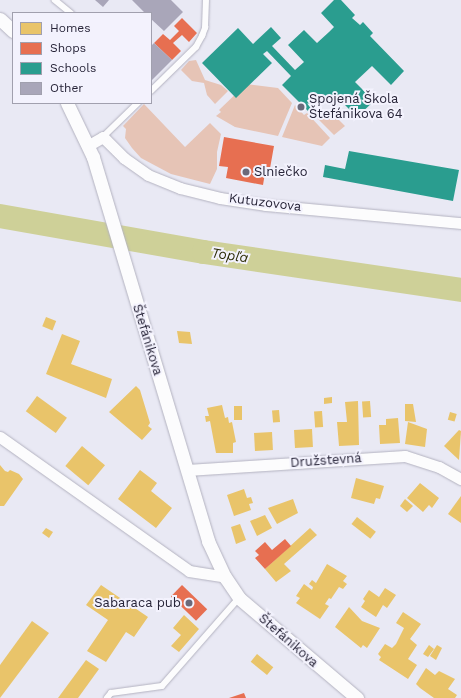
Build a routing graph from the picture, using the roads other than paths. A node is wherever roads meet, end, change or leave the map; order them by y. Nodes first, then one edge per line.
1 (55, 0) edge
2 (206, 0) edge
3 (70, 12) edge
4 (0, 19) edge
5 (12, 30) edge
6 (152, 90) edge
7 (68, 104) edge
8 (137, 104) edge
9 (102, 137) junction
10 (91, 151) junction
11 (461, 223) edge
12 (0, 437) edge
13 (186, 470) junction
14 (461, 479) edge
15 (225, 577) junction
16 (239, 598) junction
17 (107, 698) edge
18 (357, 698) edge

1 - 3 lane
2 - 6 lane
4 - 5 street
7 - 10 street, Štefánikova
8 - 9 lane
9 - 10 street
9 - 11 street, Kutuzovova
10 - 13 street, Štefánikova
12 - 15 street
13 - 14 street, Družstevná
13 - 15 street, Štefánikova
15 - 16 street, Štefánikova
16 - 17 lane
16 - 18 street, Štefánikova

